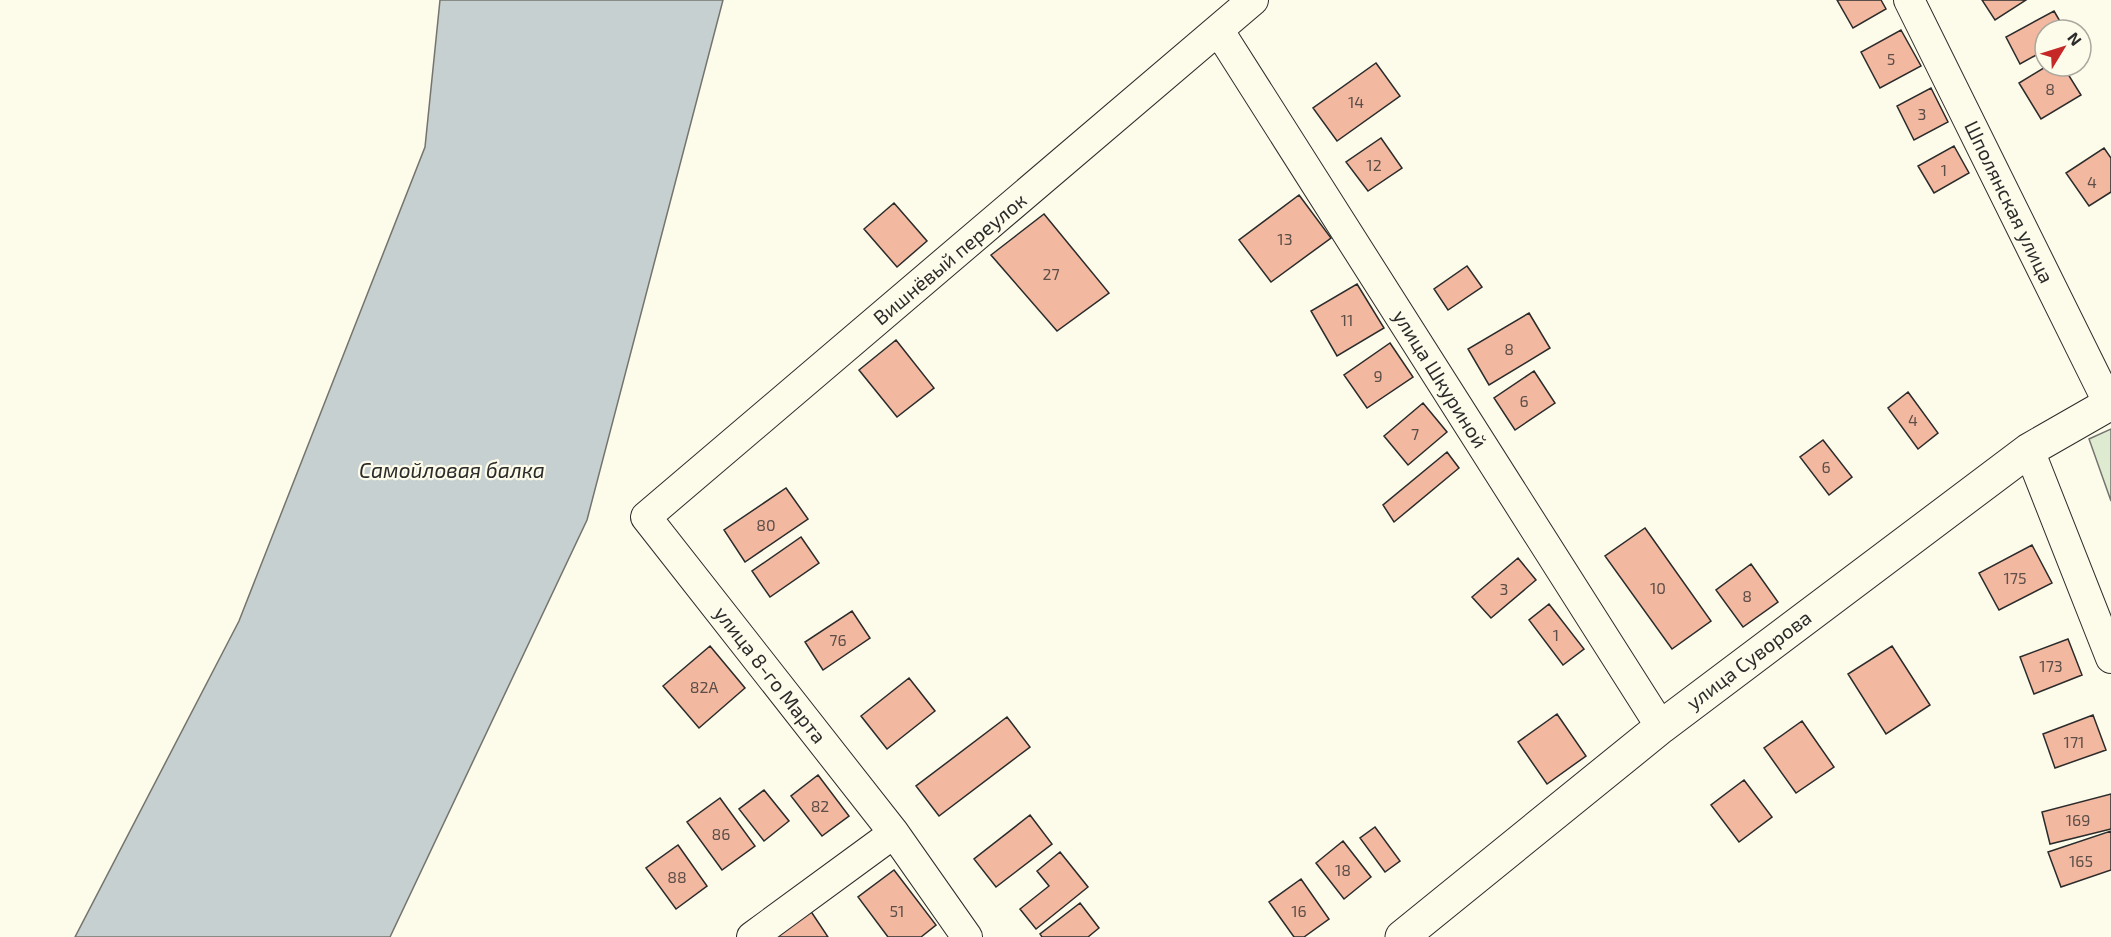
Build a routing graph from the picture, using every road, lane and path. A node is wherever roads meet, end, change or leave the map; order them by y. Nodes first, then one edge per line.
1 (1253, 0) edge
2 (1909, 0) edge
3 (1219, 31) junction
4 (2110, 403) edge
5 (2029, 450) junction
6 (646, 517) joint
7 (2111, 658) edge
8 (1661, 727) junction
9 (894, 833) junction
10 (752, 937) edge
11 (967, 937) edge
12 (1402, 937) edge

1 - 3 street, Вишнёвый переулок
2 - 4 street, Шполянская улица
3 - 6 street, Вишнёвый переулок
3 - 8 street, улица Шкуриной
4 - 5 street, улица Суворова
5 - 7 street
5 - 8 street, улица Суворова
6 - 9 street, улица 8-го Марта
8 - 12 street, улица Суворова
9 - 10 street
9 - 11 street, улица 8-го Марта

